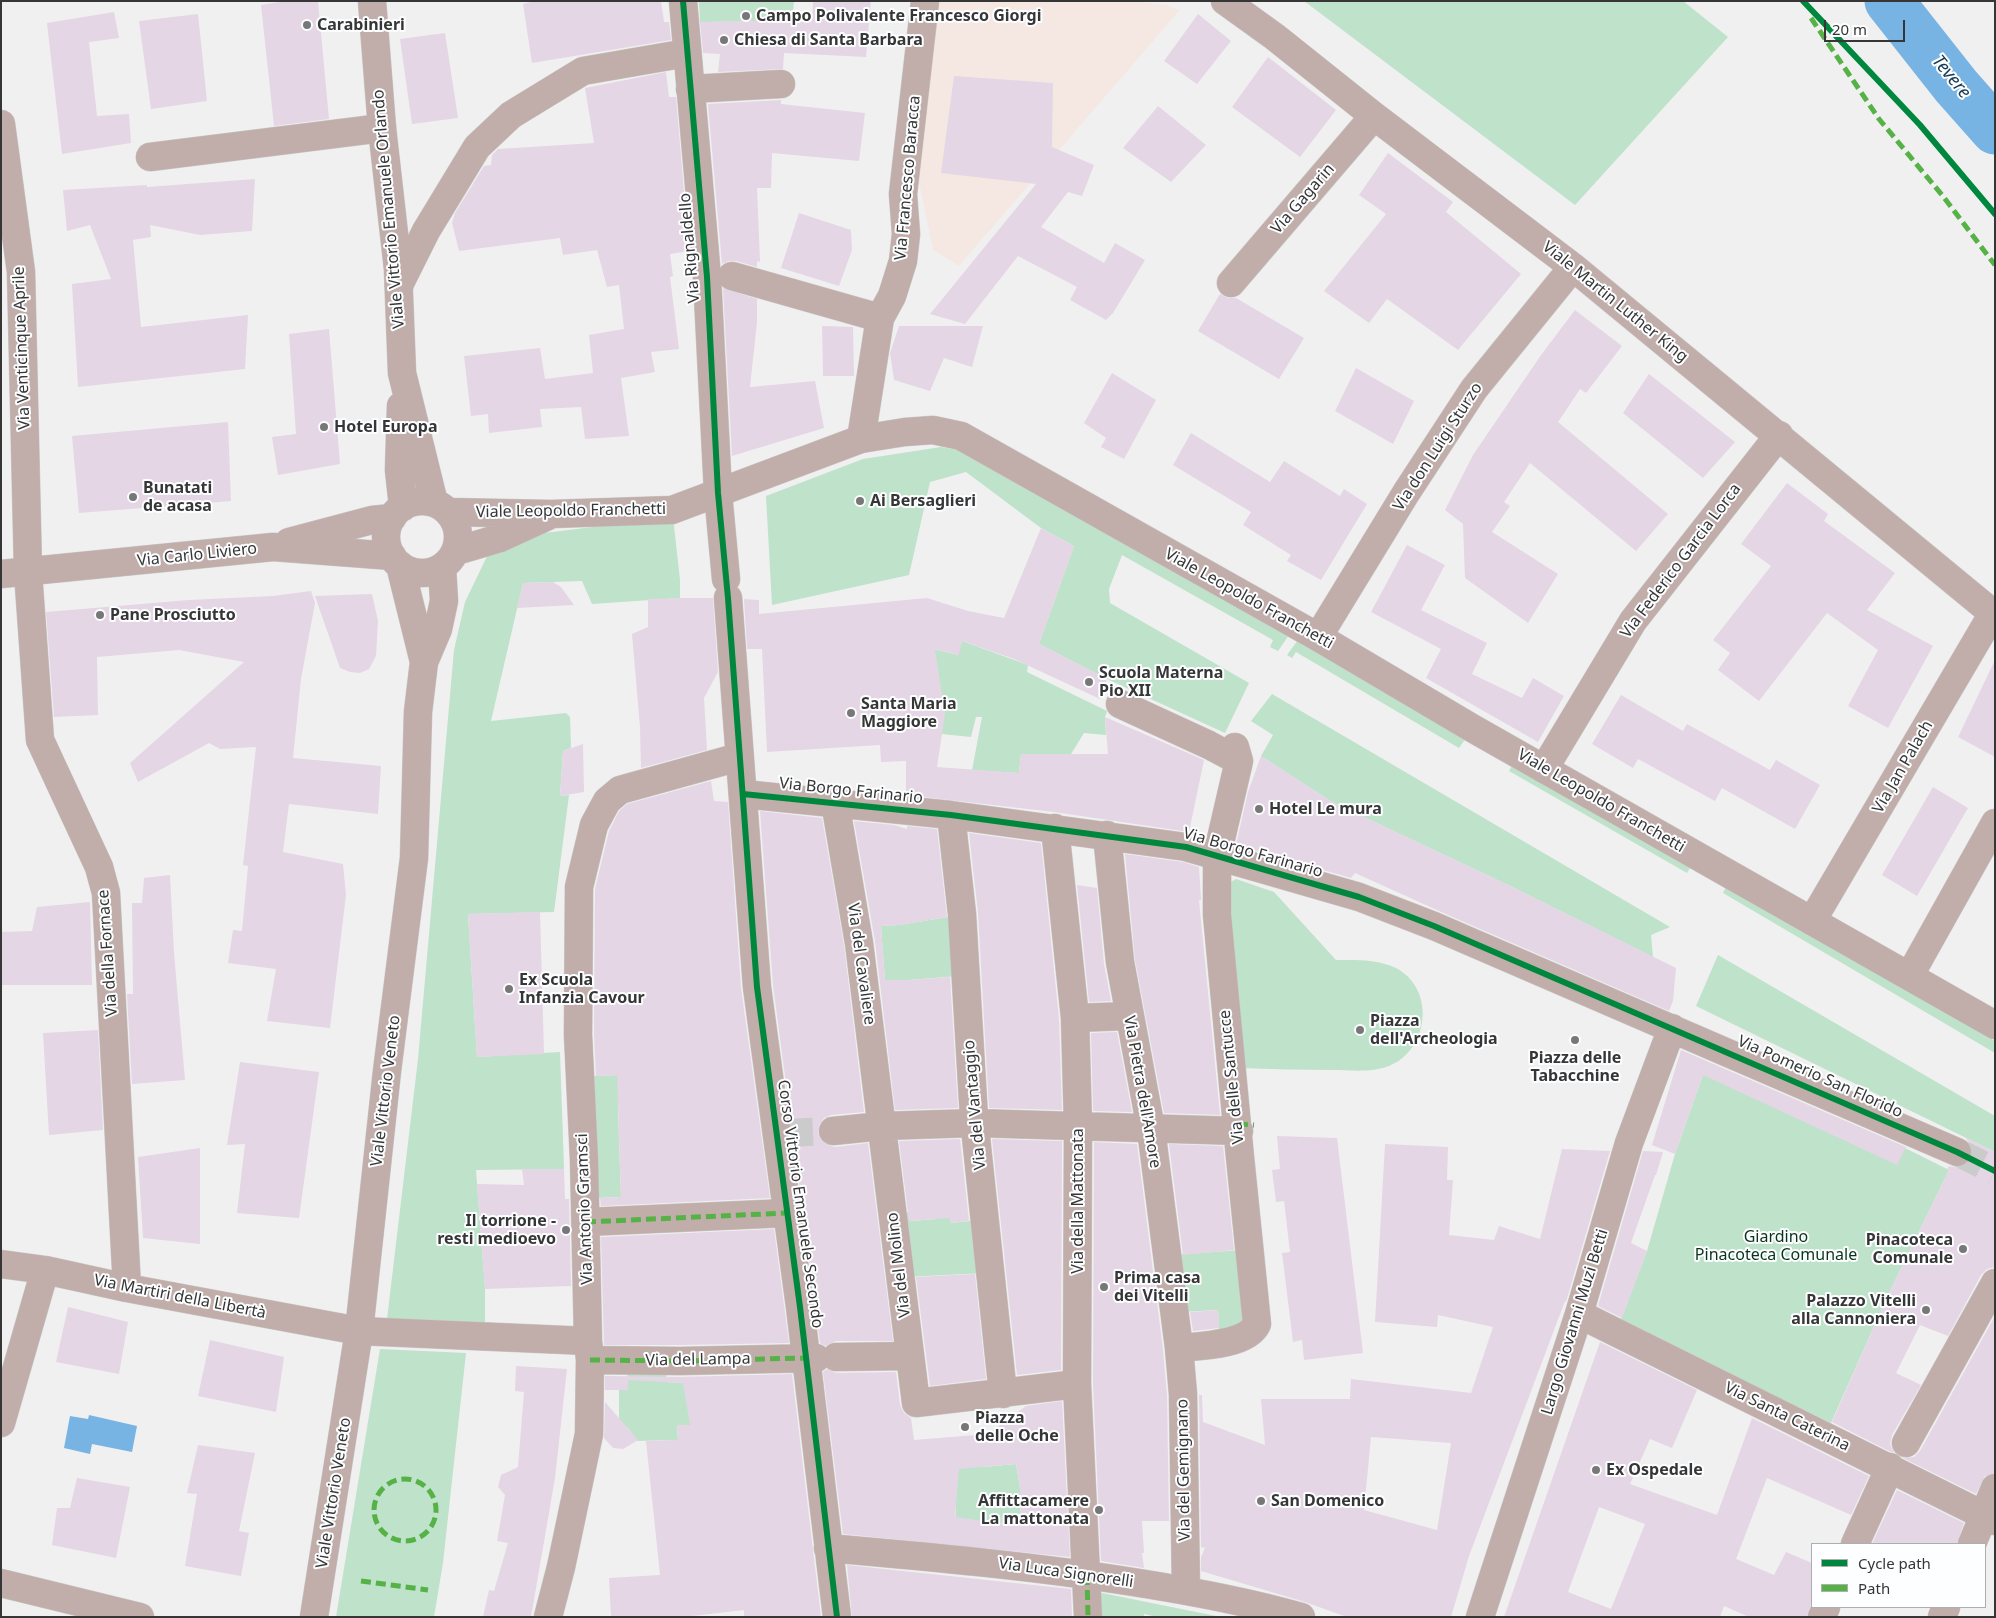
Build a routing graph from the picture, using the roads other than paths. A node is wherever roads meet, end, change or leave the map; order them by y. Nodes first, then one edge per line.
1 (372, 1) edge
2 (683, 1) edge
3 (924, 1) edge
4 (1225, 1) edge
5 (687, 53) junction
6 (781, 84) dead end
7 (690, 89) junction
8 (1374, 116) junction
9 (1, 124) edge
10 (382, 128) junction
11 (150, 157) dead end
12 (1572, 267) junction
13 (11, 271) edge
14 (732, 276) dead end
15 (1231, 282) dead end
16 (399, 285) junction
17 (880, 318) junction
18 (402, 372) junction
19 (1779, 435) junction
20 (861, 439) junction
21 (718, 493) junction
22 (441, 508) junction
23 (397, 512) junction
24 (551, 514) junction
25 (273, 546) junction
26 (449, 559) junction
27 (396, 561) junction
28 (28, 572) junction
29 (1, 574) edge
30 (727, 588) joint
31 (1994, 614) edge
32 (1318, 637) junction
33 (424, 662) junction
34 (1120, 704) dead end
35 (739, 757) junction
36 (1544, 769) junction
37 (743, 794) junction
38 (835, 802) junction
39 (951, 815) junction
40 (1995, 823) edge
41 (1055, 828) junction
42 (1107, 835) junction
43 (1217, 856) junction
44 (1812, 921) junction
45 (1910, 975) junction
46 (1129, 1016) junction
47 (1075, 1018) junction
48 (1995, 1025) edge
49 (1672, 1028) junction
50 (975, 1123) junction
51 (882, 1126) junction
52 (1078, 1126) junction
53 (1244, 1127) junction
54 (1150, 1129) junction
55 (833, 1131) tunnel mouth
56 (1958, 1152) tunnel mouth
57 (788, 1213) junction
58 (586, 1222) junction
59 (1, 1264) edge
60 (45, 1270) junction
61 (1995, 1283) edge
62 (127, 1288) junction
63 (1579, 1314) junction
64 (359, 1331) junction
65 (1179, 1348) junction
66 (589, 1350) junction
67 (910, 1356) junction
68 (819, 1358) junction
69 (1076, 1384) junction
70 (1012, 1392) junction
71 (1, 1423) edge
72 (1896, 1461) junction
73 (1995, 1488) edge
74 (1990, 1518) edge
75 (1855, 1543) edge
76 (1973, 1543) edge
77 (828, 1548) junction
78 (1087, 1575) junction
79 (1, 1583) edge
80 (1186, 1591) junction
81 (140, 1617) edge
82 (314, 1617) edge
83 (548, 1617) edge
84 (837, 1617) edge
85 (1088, 1617) edge
86 (1301, 1617) edge
87 (1480, 1617) edge

1 - 10 main road, Viale Vittorio Emanuele Orlando
2 - 5 street, Via Rignaldello
3 - 17 street, Via Francesco Baracca
4 - 8 street, Viale Martin Luther King
5 - 7 street, Via Rignaldello
5 - 16 street
6 - 7 street
7 - 21 street, Via Rignaldello
8 - 12 street, Viale Martin Luther King
8 - 15 street, Via Gagarin
9 - 13 street, Via Venticinque Aprile
10 - 11 street
10 - 16 main road, Viale Vittorio Emanuele Orlando
12 - 19 street, Viale Martin Luther King
12 - 32 street, Via don Luigi Sturzo
13 - 28 street, Via Venticinque Aprile
14 - 17 street
16 - 18 main road, Viale Vittorio Emanuele Orlando
17 - 20 street, Via Francesco Baracca
18 - 22 main road, Viale Vittorio Emanuele Orlando
18 - 23 main road
19 - 31 street, Viale Martin Luther King
19 - 36 street, Via Federico Garcia Lorca
20 - 21 main road, Viale Leopoldo Franchetti
20 - 32 main road, Viale Leopoldo Franchetti
21 - 24 main road, Viale Leopoldo Franchetti
21 - 30 street, Via Rignaldello
22 - 23 main road
22 - 24 main road, Viale Leopoldo Franchetti
22 - 26 main road
23 - 25 street
23 - 27 main road
24 - 26 main road
25 - 27 street, Via Carlo Liviero
25 - 28 street, Via Carlo Liviero
26 - 27 main road
26 - 33 main road
27 - 33 main road, Viale Vittorio Veneto
28 - 29 street, Via Carlo Liviero
28 - 62 street, Via della Fornace
30 - 35 street, Corso Vittorio Emanuele Secondo
31 - 44 street, Via Jan Palach
32 - 36 main road, Viale Leopoldo Franchetti
33 - 64 main road, Viale Vittorio Veneto
34 - 43 street, Via delle Santucce
35 - 37 street, Corso Vittorio Emanuele Secondo
35 - 58 street, Via Antonio Gramsci
36 - 44 main road, Viale Leopoldo Franchetti
37 - 38 street, Via Borgo Farinario
37 - 57 street, Corso Vittorio Emanuele Secondo
38 - 39 street, Via Borgo Farinario
38 - 51 street, Via del Cavaliere
39 - 41 street, Via Borgo Farinario
39 - 50 street, Via del Vantaggio
40 - 45 street
41 - 42 street, Via Borgo Farinario
41 - 47 street, Via della Mattonata
42 - 43 street, Via Borgo Farinario
42 - 46 street, Via Pietra dell'Amore
43 - 49 street, Via Borgo Farinario
43 - 53 street, Via delle Santucce
44 - 45 main road, Viale Leopoldo Franchetti
45 - 48 main road, Viale Leopoldo Franchetti
46 - 47 street
46 - 54 street, Via Pietra dell'Amore
47 - 52 street, Via della Mattonata
49 - 56 street, Via Pomerio San Florido
49 - 63 street, Largo Giovanni Muzi Betti
50 - 51 street
50 - 52 street
50 - 70 street, Via del Vantaggio
51 - 55 street
51 - 67 street, Via del Molino
52 - 54 street
52 - 69 street, Via della Mattonata
53 - 54 street
53 - 65 street, Via delle Santucce
54 - 65 street, Via Pietra dell'Amore
57 - 58 street
57 - 68 street, Corso Vittorio Emanuele Secondo
58 - 66 street, Via Antonio Gramsci
59 - 60 street, Via Martiri della Libertà
60 - 62 street, Via Martiri della Libertà
60 - 71 street
61 - 72 street
62 - 64 street, Via Martiri della Libertà
63 - 72 street, Via Santa Caterina
63 - 87 street, Largo Giovanni Muzi Betti
64 - 66 street, Via Martiri della Libertà
64 - 82 main road, Viale Vittorio Veneto
65 - 80 street, Via del Gemignano
66 - 68 street, Via del Lampa
66 - 83 street, Via Antonio Gramsci
67 - 68 street, Via del Lampa
67 - 70 street, Via del Molino
68 - 77 street, Corso Vittorio Emanuele Secondo
69 - 70 street
69 - 78 street, Via della Mattonata
72 - 74 street, Via Santa Caterina
72 - 75 street
73 - 74 street
74 - 76 street
77 - 78 street, Via Luca Signorelli
77 - 84 street, Corso Vittorio Emanuele Secondo
78 - 80 street, Via Luca Signorelli
78 - 85 street, Via della Mattonata
79 - 81 street
80 - 86 street, Via Luca Signorelli

